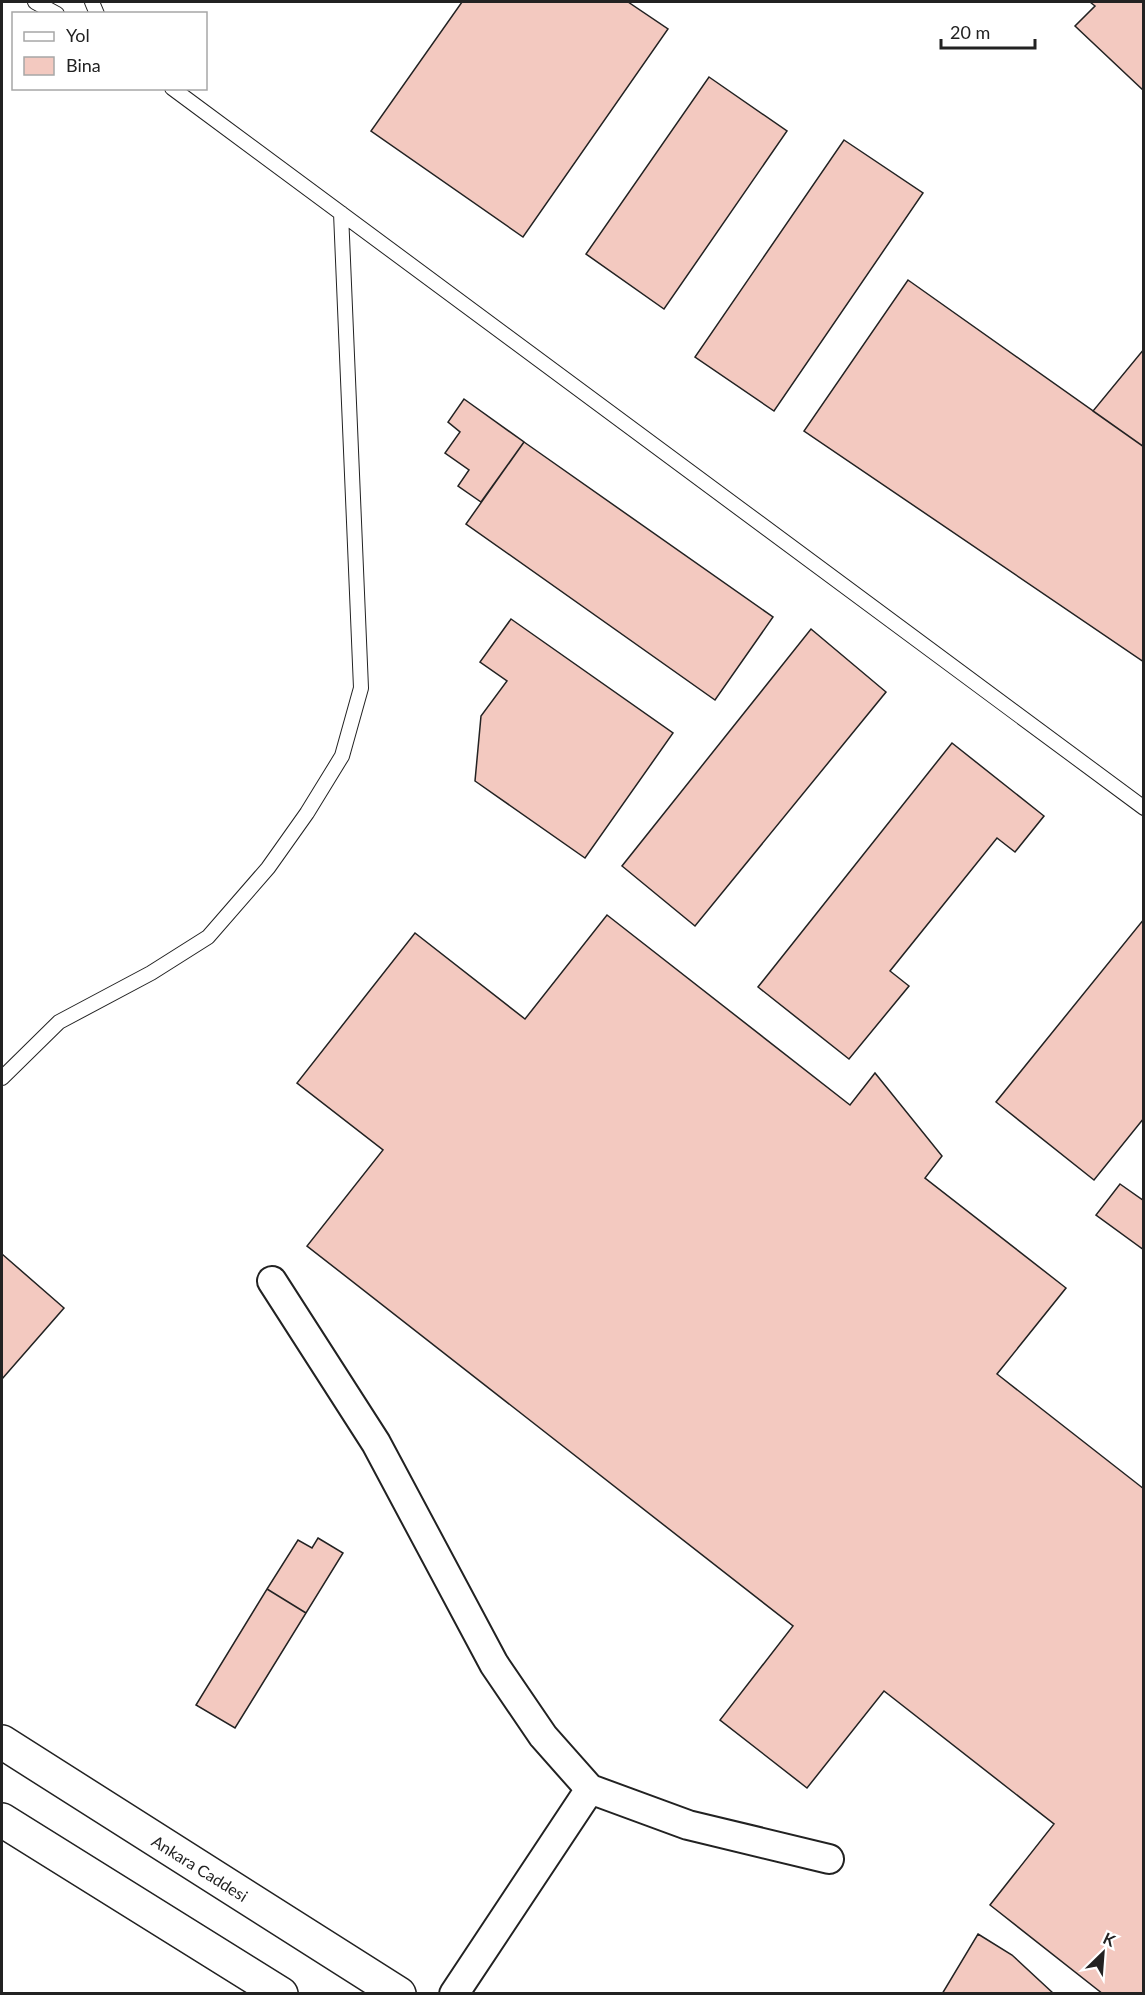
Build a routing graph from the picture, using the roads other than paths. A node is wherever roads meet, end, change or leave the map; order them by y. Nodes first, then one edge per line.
1 (35, 2) edge
2 (53, 12) edge
3 (175, 90) edge
4 (341, 213) junction
5 (1141, 802) edge
6 (2, 1078) edge
7 (272, 1281) dead end
8 (2, 1742) edge
9 (590, 1789) junction
10 (2, 1820) edge
11 (829, 1859) dead end
12 (281, 1994) edge
13 (399, 1994) edge
14 (454, 1994) edge

1 - 2 lane
3 - 4 lane
4 - 5 lane
4 - 6 lane
7 - 9 street
8 - 13 highway, Ankara Caddesi
9 - 11 street
9 - 14 street
10 - 12 highway

